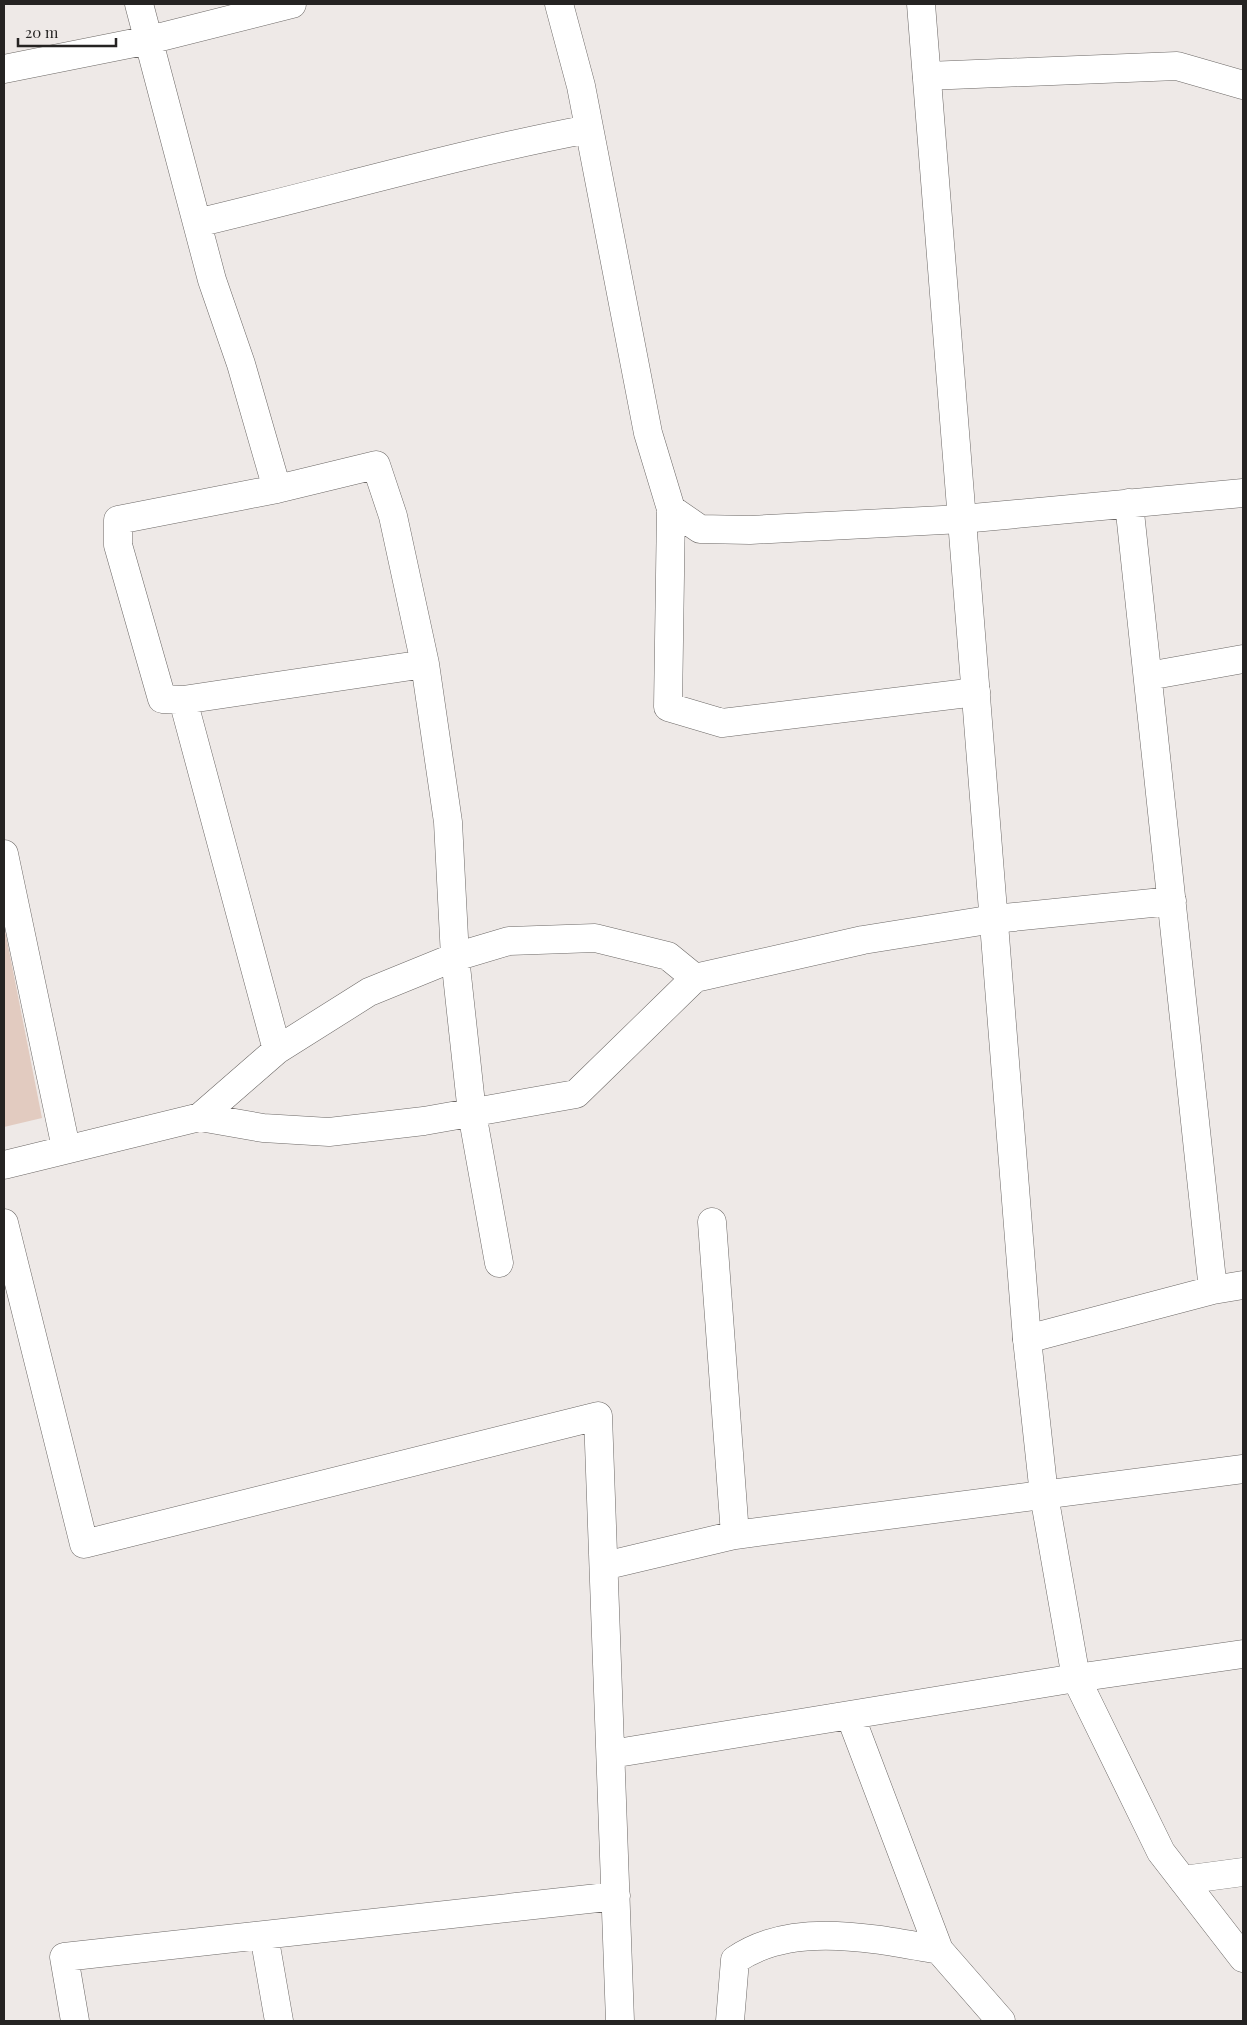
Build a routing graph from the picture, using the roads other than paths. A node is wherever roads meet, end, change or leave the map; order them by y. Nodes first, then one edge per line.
1 (139, 4) edge
2 (292, 4) edge
3 (559, 4) edge
4 (921, 4) edge
5 (149, 40) junction
6 (4, 69) edge
7 (927, 76) junction
8 (1243, 84) edge
9 (589, 129) junction
10 (197, 223) junction
11 (277, 489) junction
12 (1243, 493) edge
13 (1129, 503) junction
14 (672, 509) junction
15 (962, 519) junction
16 (1243, 659) edge
17 (425, 664) junction
18 (1148, 676) junction
19 (976, 692) junction
20 (183, 700) junction
21 (4, 854) edge
22 (1172, 901) junction
23 (994, 919) junction
24 (455, 957) junction
25 (695, 978) junction
26 (278, 1050) junction
27 (472, 1113) junction
28 (200, 1117) junction
29 (66, 1148) junction
30 (4, 1165) edge
31 (712, 1222) dead end
32 (4, 1223) edge
33 (499, 1264) dead end
34 (1243, 1285) edge
35 (1214, 1290) junction
36 (1027, 1338) junction
37 (1243, 1469) edge
38 (1044, 1495) junction
39 (734, 1535) junction
40 (604, 1566) junction
41 (1243, 1654) edge
42 (1076, 1678) junction
43 (850, 1715) junction
44 (611, 1754) junction
45 (1243, 1872) edge
46 (1183, 1880) junction
47 (616, 1896) junction
48 (264, 1935) junction
49 (939, 1950) junction
50 (1243, 1958) edge
51 (76, 2021) edge
52 (280, 2021) edge
53 (620, 2021) edge
54 (730, 2021) edge
55 (1001, 2021) edge

1 - 5 street
2 - 5 street
3 - 9 street
4 - 7 street
5 - 6 street
5 - 10 street
7 - 8 street
7 - 15 street
9 - 10 street
9 - 14 street
10 - 11 street
11 - 17 street
11 - 20 street
12 - 13 street
13 - 15 street
13 - 18 street
14 - 15 street
14 - 19 street
15 - 19 street
16 - 18 street
17 - 20 street
17 - 24 street
18 - 22 street
19 - 23 street
20 - 26 street
21 - 29 street
22 - 23 street
22 - 35 street
23 - 25 street
23 - 36 street
24 - 25 street
24 - 26 street
24 - 27 street
25 - 27 street
26 - 28 street
27 - 28 street
27 - 33 street
28 - 29 street
29 - 30 street
31 - 39 street
32 - 40 street
34 - 35 street
35 - 36 street
36 - 38 street
37 - 38 street
38 - 39 street
38 - 42 street
39 - 40 street
40 - 44 street
41 - 42 street
42 - 43 street
42 - 46 street
43 - 44 street
43 - 49 street
44 - 47 street
45 - 46 street
46 - 50 street
47 - 48 street
47 - 53 street
48 - 51 street
48 - 52 street
49 - 54 street
49 - 55 street

